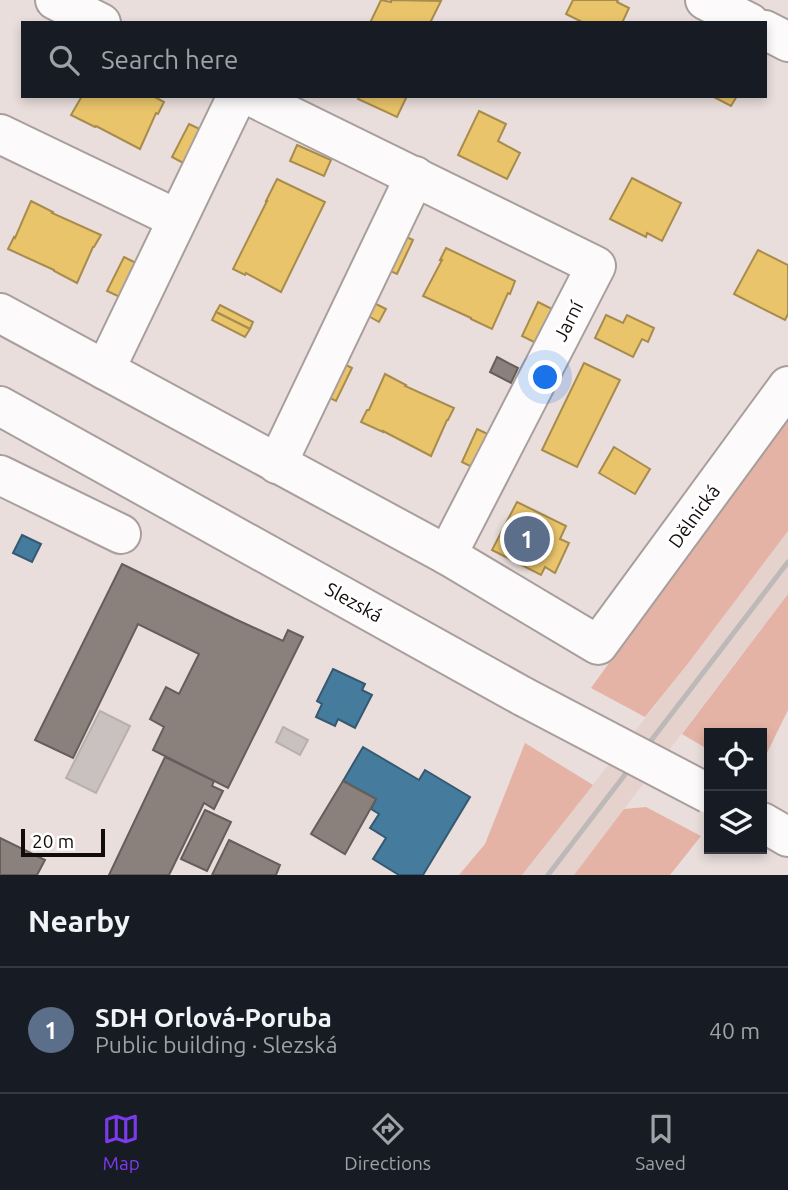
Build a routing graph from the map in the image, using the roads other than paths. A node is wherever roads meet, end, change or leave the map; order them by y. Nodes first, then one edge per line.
1 (54, 0) edge
2 (705, 0) edge
3 (97, 21) edge
4 (746, 21) edge
5 (767, 31) edge
6 (788, 42) edge
7 (236, 98) edge
8 (254, 98) edge
9 (0, 134) edge
10 (415, 176) junction
11 (177, 219) junction
12 (0, 313) edge
13 (104, 370) junction
14 (788, 386) edge
15 (0, 406) edge
16 (277, 464) junction
17 (0, 475) edge
18 (121, 534) dead end
19 (447, 555) junction
20 (704, 791) edge
21 (767, 825) edge
22 (788, 837) edge

1 - 3 street
2 - 4 street
5 - 6 street
7 - 11 street
8 - 10 street, Jarní
9 - 11 street
10 - 16 street
10 - 19 street, Jarní
11 - 13 street
12 - 13 street
13 - 16 street
14 - 19 street, Dělnická
15 - 20 street, Slezská, bridge
16 - 19 street
17 - 18 street
21 - 22 street

